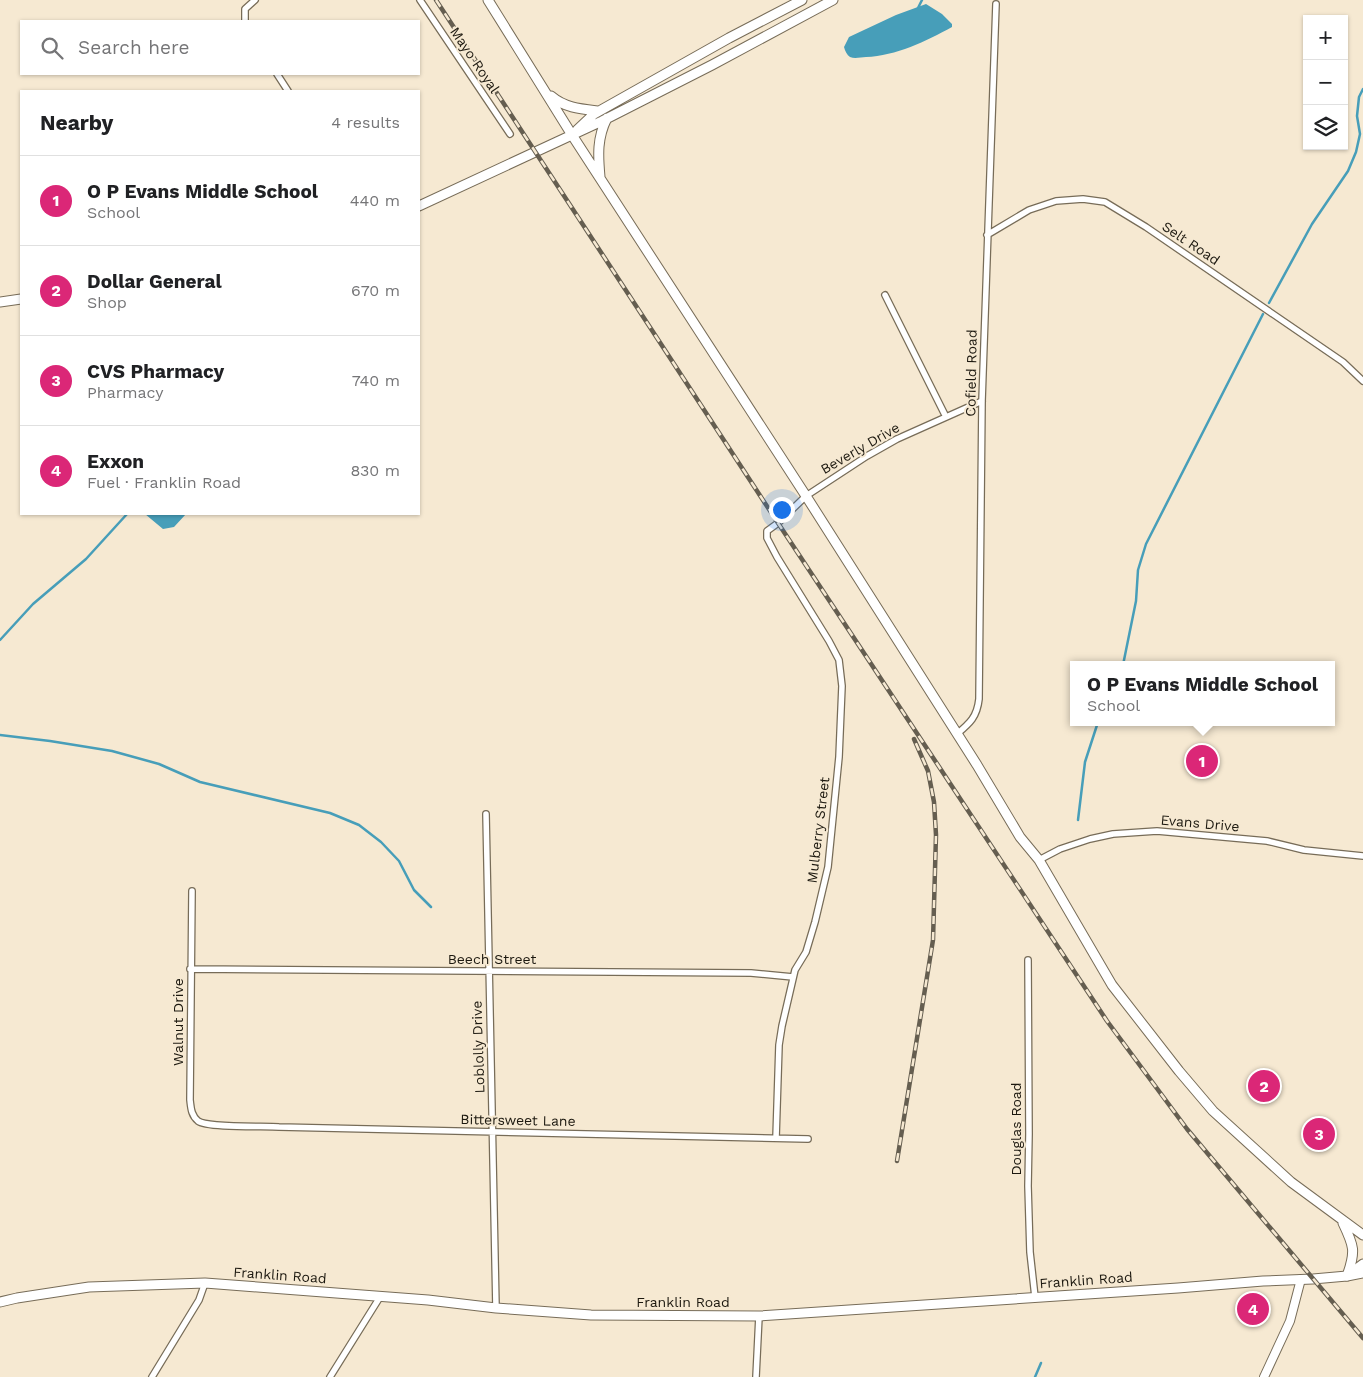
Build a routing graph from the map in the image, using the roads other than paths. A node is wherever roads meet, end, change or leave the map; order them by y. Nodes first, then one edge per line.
1 (255, 0) edge
2 (420, 0) edge
3 (488, 0) edge
4 (802, 0) edge
5 (833, 0) edge
6 (996, 4) dead end
7 (245, 20) edge
8 (278, 75) edge
9 (287, 90) edge
10 (545, 92) junction
11 (599, 111) junction
12 (607, 118) junction
13 (510, 134) dead end
14 (572, 135) junction
15 (600, 179) junction
16 (420, 206) edge
17 (987, 234) junction
18 (885, 295) dead end
19 (20, 299) edge
20 (0, 302) edge
21 (1363, 381) edge
22 (982, 401) junction
23 (946, 417) junction
24 (806, 496) junction
25 (767, 538) joint
26 (957, 734) junction
27 (486, 814) dead end
28 (1363, 856) edge
29 (1039, 860) junction
30 (192, 890) dead end
31 (1028, 960) dead end
32 (190, 969) junction
33 (488, 972) junction
34 (794, 977) junction
35 (227, 1125) joint
36 (493, 1132) junction
37 (776, 1138) junction
38 (808, 1139) dead end
39 (1343, 1222) junction
40 (1363, 1235) edge
41 (1363, 1264) edge
42 (1363, 1273) edge
43 (1347, 1276) junction
44 (1301, 1279) junction
45 (205, 1283) junction
46 (380, 1297) junction
47 (1035, 1297) junction
48 (0, 1302) edge
49 (496, 1308) junction
50 (759, 1316) junction
51 (152, 1377) edge
52 (330, 1377) edge
53 (756, 1377) edge
54 (1264, 1377) edge

1 - 7 street
2 - 13 street, Mayo Royal
3 - 10 main road
4 - 11 main road
5 - 12 main road
6 - 17 street, Cofield Road
8 - 9 street
10 - 11 main road
10 - 14 main road
11 - 14 main road
12 - 14 main road
12 - 15 main road
14 - 15 main road
14 - 16 main road
15 - 24 main road
17 - 21 street, Selt Road
17 - 22 street, Cofield Road
18 - 23 street
19 - 20 main road
22 - 23 street, Beverly Drive
22 - 26 street, Cofield Road
23 - 24 street, Beverly Drive
24 - 25 street, Beverly Drive
24 - 26 main road
25 - 34 street, Mulberry Street
26 - 29 main road
27 - 33 street, Loblolly Drive
28 - 29 street, Evans Drive
29 - 39 main road
30 - 32 street, Walnut Drive
31 - 47 street, Douglas Road
32 - 33 street, Beech Street
32 - 35 street, Walnut Drive
33 - 34 street, Beech Street
33 - 36 street, Loblolly Drive
34 - 37 street, Mulberry Street
35 - 36 street, Bittersweet Lane
36 - 37 street, Bittersweet Lane
36 - 49 street, Loblolly Drive
37 - 38 street, Bittersweet Lane
39 - 40 main road
39 - 43 main road
41 - 43 main road
42 - 43 main road, Franklin Road
43 - 44 main road, Franklin Road
44 - 47 main road, Franklin Road
44 - 54 street
45 - 46 main road, Franklin Road
45 - 48 main road, Franklin Road
45 - 51 street
46 - 49 main road, Franklin Road
46 - 52 street
47 - 50 main road, Franklin Road
49 - 50 main road, Franklin Road
50 - 53 street

